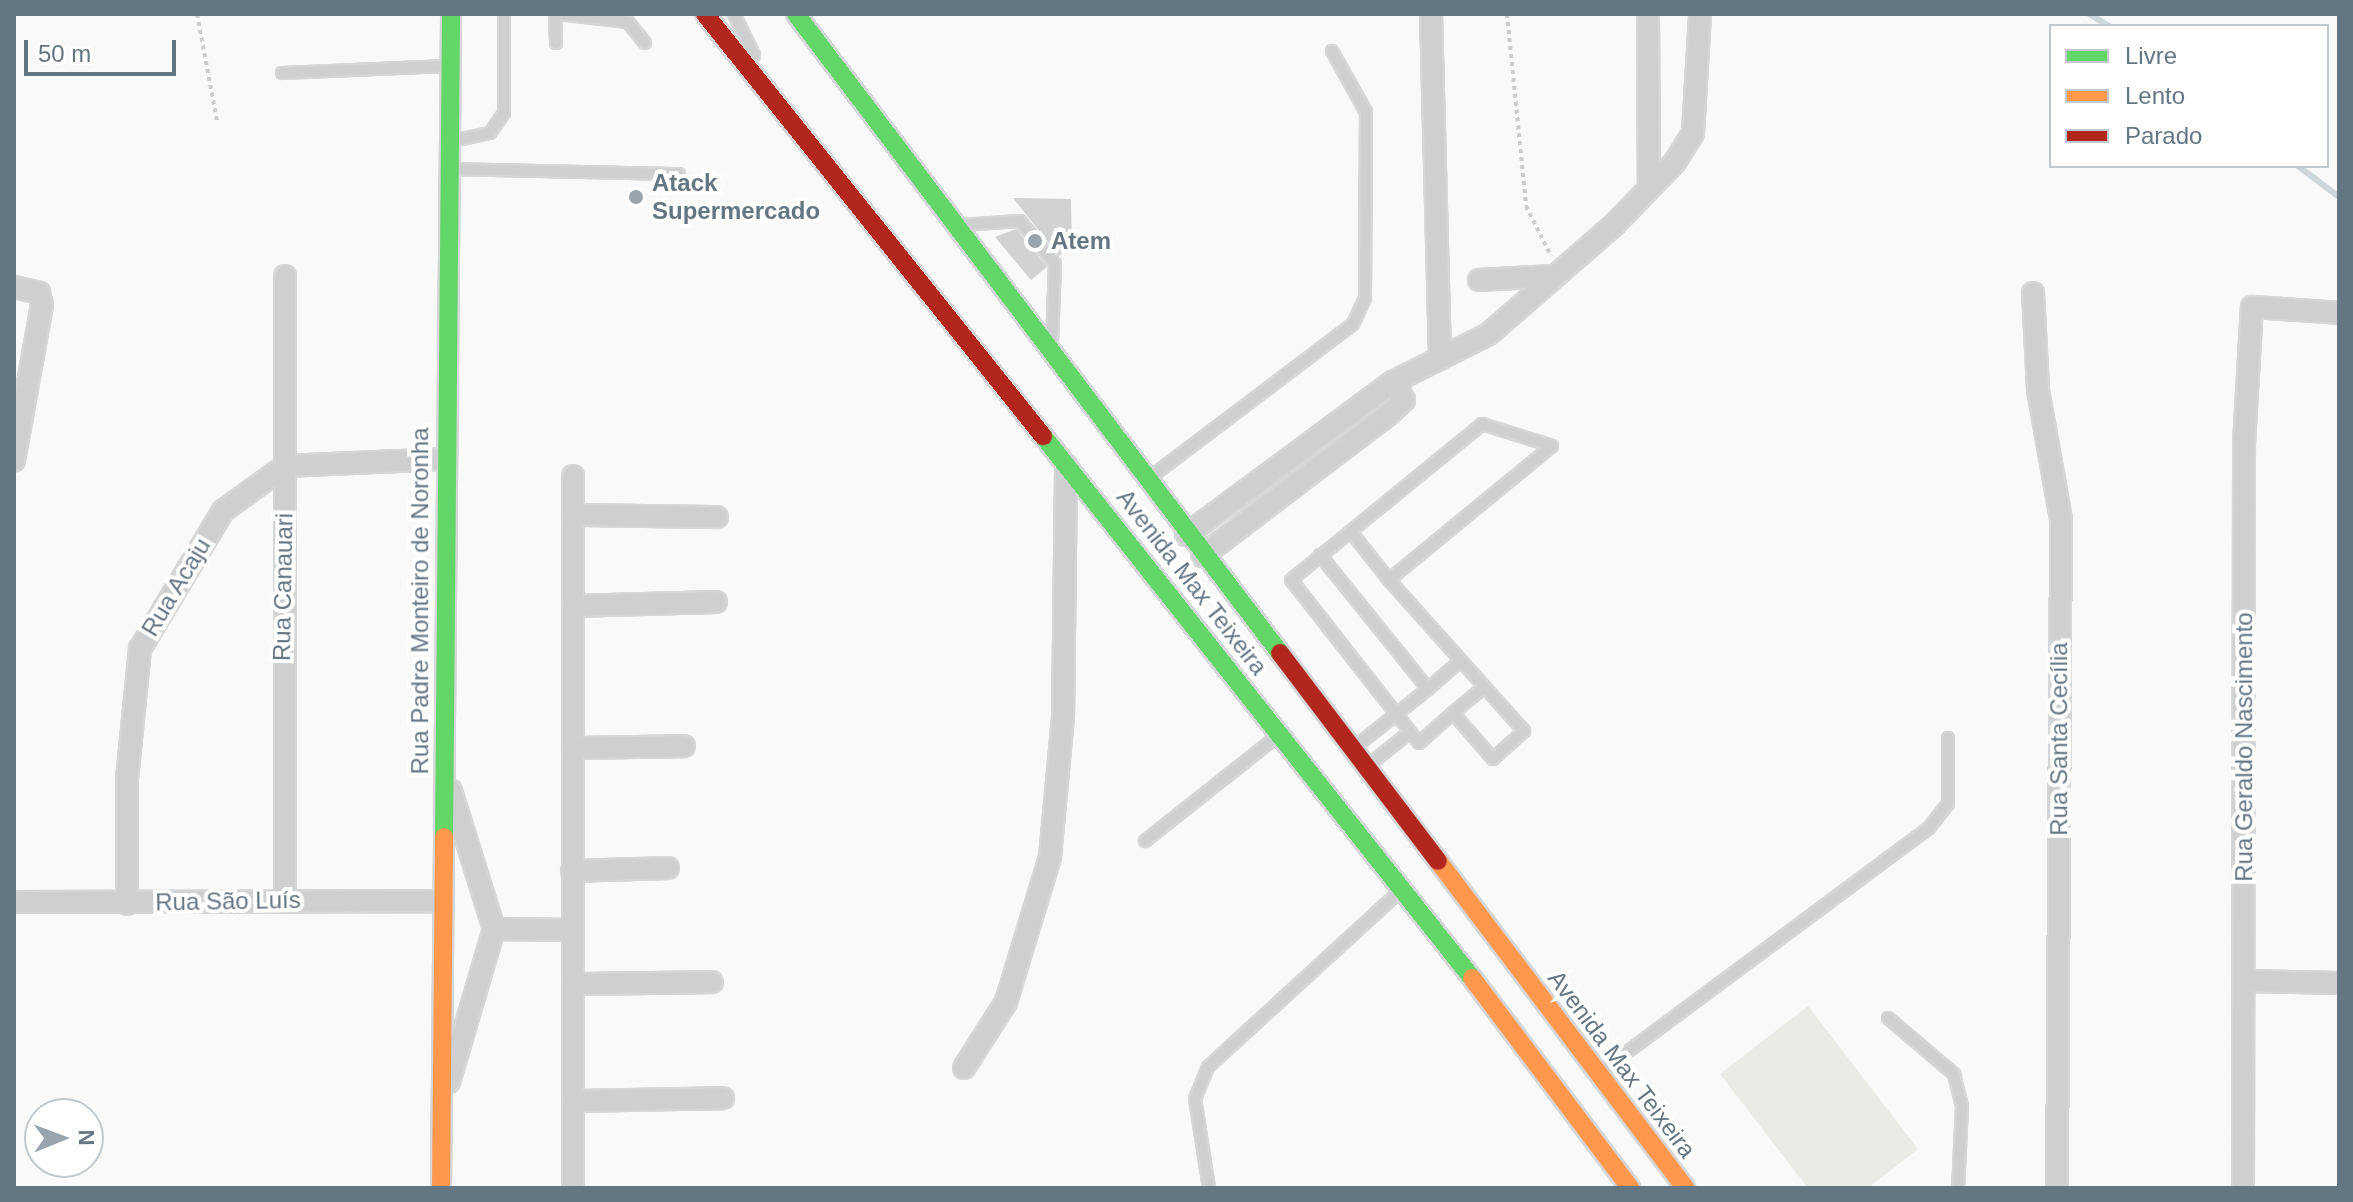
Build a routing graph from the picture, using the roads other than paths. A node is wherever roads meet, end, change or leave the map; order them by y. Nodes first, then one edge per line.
1 (451, 14) edge
2 (504, 14) edge
3 (556, 14) edge
4 (705, 14) edge
5 (734, 14) edge
6 (783, 14) edge
7 (796, 14) edge
8 (1431, 14) edge
9 (1648, 14) edge
10 (1700, 14) edge
11 (556, 43) dead end
12 (645, 43) dead end
13 (1332, 51) dead end
14 (828, 59) junction
15 (450, 66) junction
16 (282, 73) dead end
17 (782, 114) junction
18 (450, 141) junction
19 (450, 169) junction
20 (679, 174) dead end
21 (1649, 188) junction
22 (951, 226) junction
23 (1558, 272) junction
24 (285, 276) dead end
25 (1479, 280) dead end
26 (14, 287) edge
27 (2033, 293) dead end
28 (2339, 313) edge
29 (1052, 360) junction
30 (1432, 365) junction
31 (1398, 391) junction
32 (445, 459) junction
33 (14, 460) edge
34 (1066, 461) junction
35 (285, 466) junction
36 (573, 476) dead end
37 (1144, 481) junction
38 (573, 515) junction
39 (717, 517) dead end
40 (1351, 532) junction
41 (1186, 535) junction
42 (1320, 555) junction
43 (1202, 556) junction
44 (1389, 580) junction
45 (716, 602) dead end
46 (573, 606) junction
47 (1460, 661) junction
48 (1483, 688) junction
49 (1428, 689) junction
50 (1453, 713) junction
51 (1396, 714) junction
52 (1281, 732) junction
53 (1410, 732) junction
54 (1948, 738) dead end
55 (684, 746) dead end
56 (573, 748) junction
57 (1351, 750) junction
58 (443, 765) junction
59 (1366, 768) junction
60 (1145, 841) dead end
61 (668, 868) dead end
62 (572, 871) junction
63 (1404, 887) junction
64 (285, 899) junction
65 (442, 901) junction
66 (14, 902) edge
67 (127, 904) junction
68 (494, 929) junction
69 (572, 930) junction
70 (2246, 981) junction
71 (712, 982) dead end
72 (2339, 983) edge
73 (573, 984) junction
74 (1888, 1018) dead end
75 (964, 1068) dead end
76 (1598, 1074) junction
77 (723, 1098) dead end
78 (573, 1101) junction
79 (441, 1109) junction
80 (1956, 1186) edge
81 (441, 1188) edge
82 (573, 1188) edge
83 (1209, 1188) edge
84 (1630, 1188) edge
85 (1685, 1188) edge
86 (2057, 1188) edge
87 (2243, 1188) edge

1 - 15 main road, Rua Padre Monteiro de Noronha
2 - 18 lane
3 - 11 lane
3 - 12 lane
4 - 17 main road, Avenida Max Teixeira
5 - 17 lane
6 - 14 lane
7 - 14 main road, Avenida Max Teixeira
8 - 30 street
9 - 21 street
10 - 21 street
13 - 37 lane
14 - 22 main road, Avenida Max Teixeira
15 - 16 lane
15 - 18 main road, Rua Padre Monteiro de Noronha
17 - 34 main road, Avenida Max Teixeira
18 - 19 main road, Rua Padre Monteiro de Noronha
19 - 20 lane
19 - 32 main road, Rua Padre Monteiro de Noronha
21 - 23 street
22 - 29 main road, Avenida Max Teixeira
22 - 29 lane
23 - 25 street
23 - 30 street
24 - 35 street, Rua Canauari
26 - 33 street
27 - 86 street, Rua Santa Cecília
28 - 70 street, Rua Geraldo Nascimento
29 - 37 main road, Avenida Max Teixeira
30 - 31 street
31 - 41 street
31 - 43 street
32 - 35 street
32 - 58 main road, Rua Padre Monteiro de Noronha
34 - 52 main road, Avenida Max Teixeira
34 - 75 street
35 - 64 street, Rua Canauari
35 - 67 street, Rua Acaju
36 - 38 street
37 - 41 main road, Avenida Max Teixeira
38 - 39 street
38 - 46 street
40 - 42 lane
40 - 44 lane
40 - 44 lane
41 - 43 main road, Avenida Max Teixeira
42 - 49 lane
42 - 51 lane
43 - 57 main road, Avenida Max Teixeira
44 - 47 lane
45 - 46 street
46 - 56 street
47 - 48 lane
47 - 49 lane
48 - 50 lane
48 - 50 lane
49 - 51 lane
50 - 53 lane
51 - 53 lane
51 - 57 lane
52 - 60 lane
52 - 63 main road, Avenida Max Teixeira
53 - 59 lane
54 - 76 lane
55 - 56 street
56 - 62 street
57 - 59 main road, Avenida Max Teixeira
58 - 65 main road, Rua Padre Monteiro de Noronha
58 - 68 street
59 - 76 main road, Avenida Max Teixeira
61 - 62 street
62 - 69 street
63 - 83 lane
63 - 84 main road, Avenida Max Teixeira
64 - 65 street, Rua São Luís
64 - 67 street, Rua São Luís
65 - 79 main road, Rua Padre Monteiro de Noronha
66 - 67 street, Rua São Luís
68 - 69 street
68 - 79 street
69 - 73 street
70 - 72 street
70 - 87 street, Rua Geraldo Nascimento
71 - 73 street
73 - 78 street
74 - 80 lane
76 - 85 main road, Avenida Max Teixeira
77 - 78 street
78 - 82 street
79 - 81 main road, Rua Padre Monteiro de Noronha

